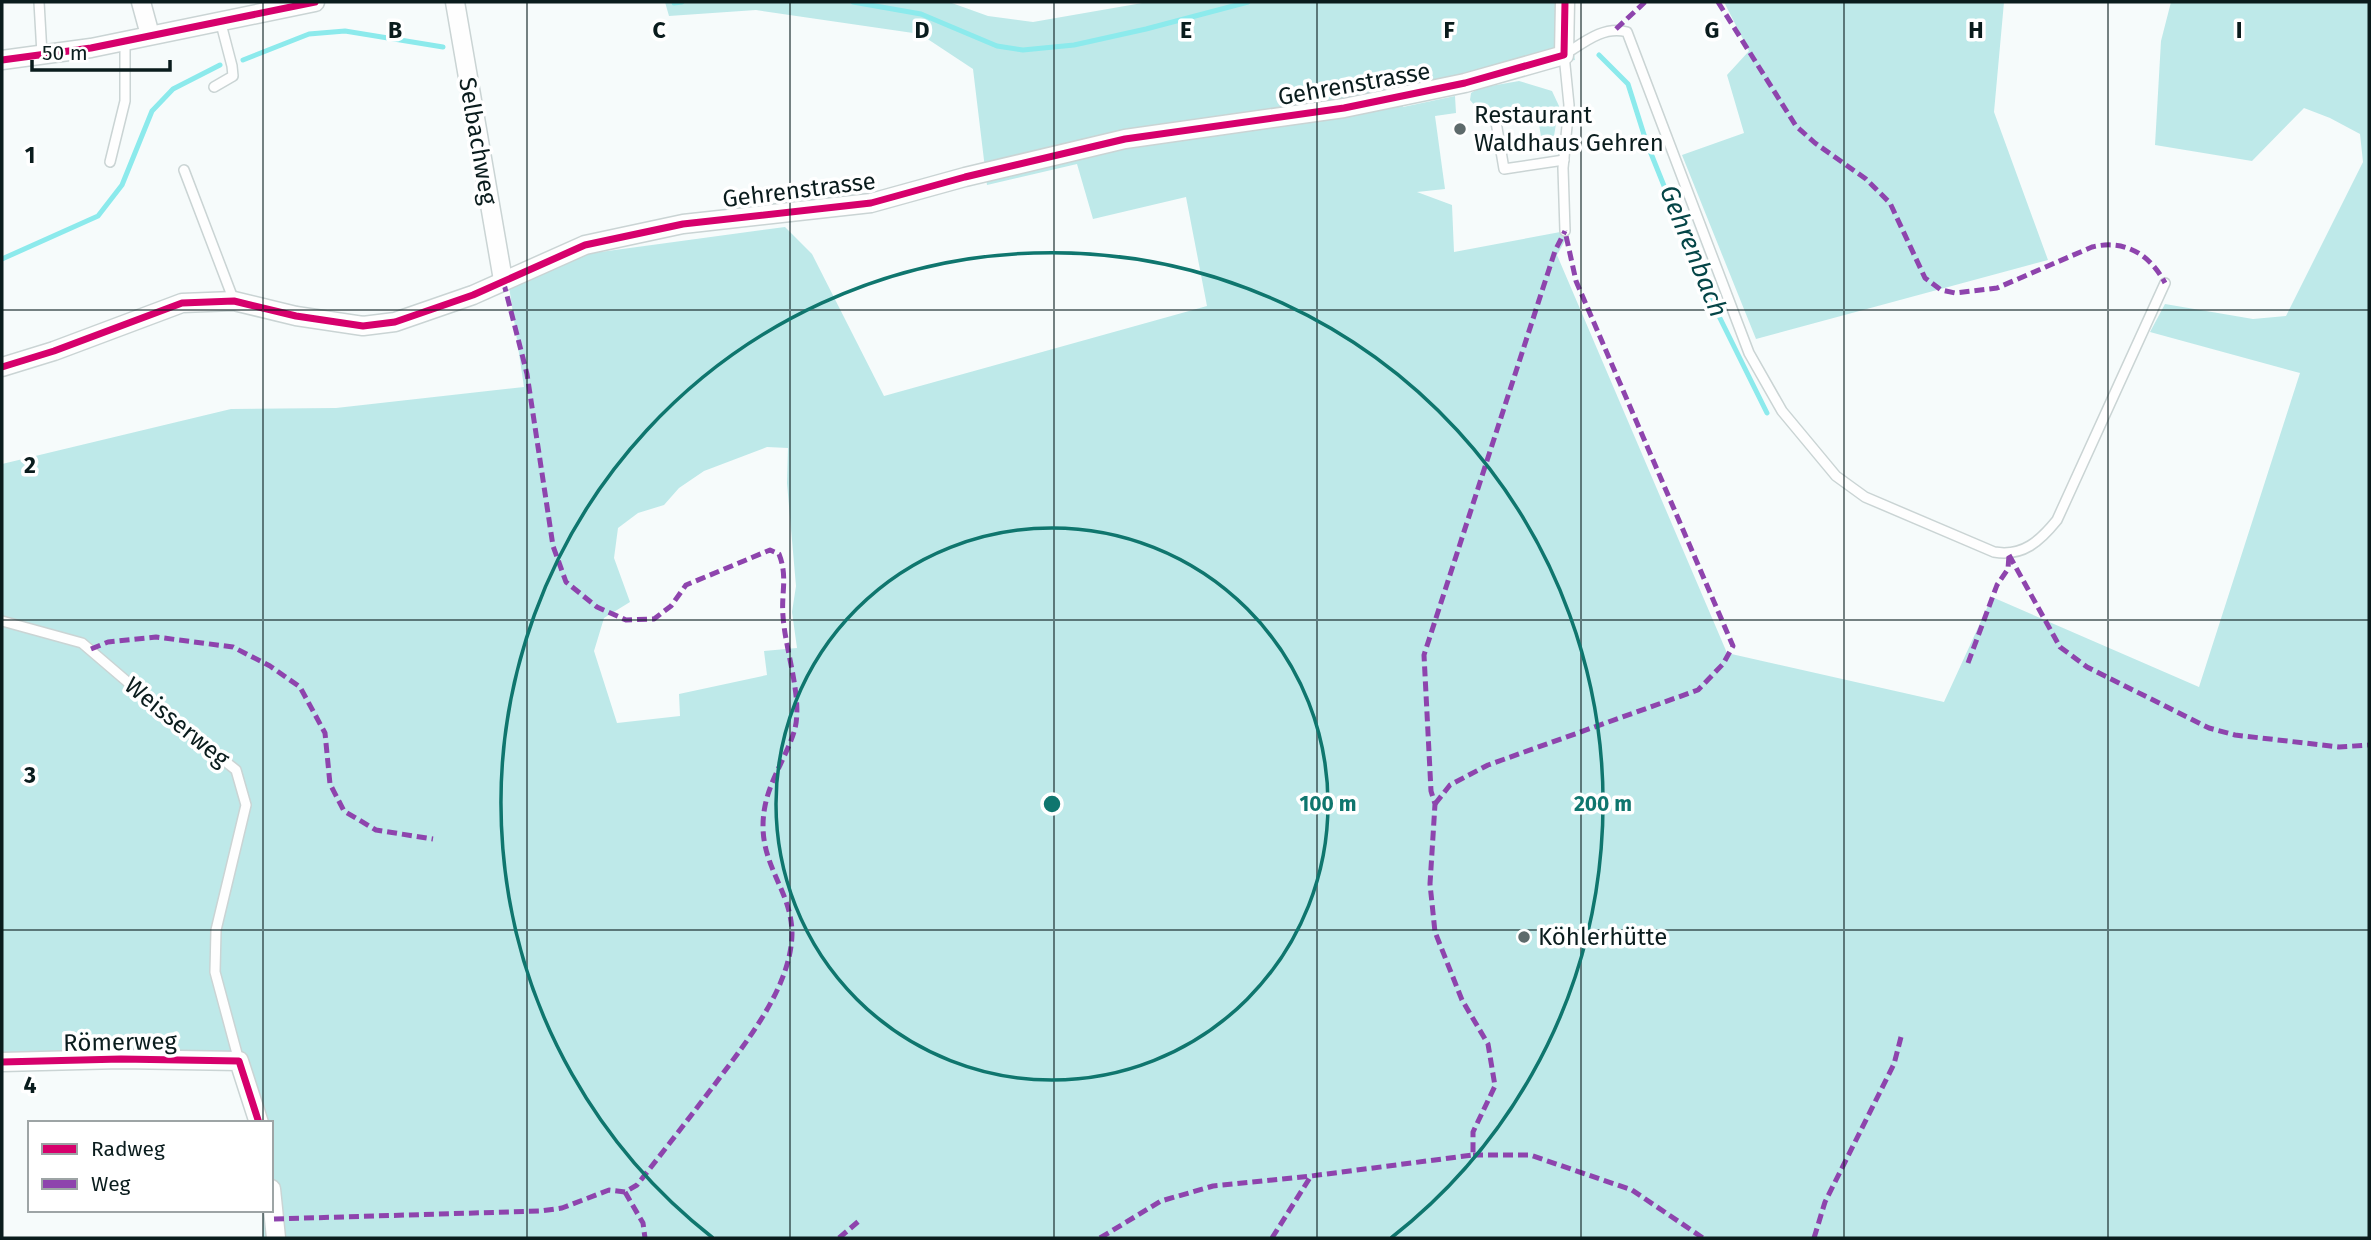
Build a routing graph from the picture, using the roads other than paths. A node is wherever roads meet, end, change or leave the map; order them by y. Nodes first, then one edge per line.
1 (39, 2) edge
2 (141, 2) edge
3 (455, 2) edge
4 (1565, 2) edge
5 (307, 3) edge
6 (220, 20) junction
7 (150, 35) junction
8 (125, 41) junction
9 (42, 54) junction
10 (1564, 55) junction
11 (2, 60) edge
12 (214, 87) dead end
13 (1496, 122) dead end
14 (1564, 160) junction
15 (110, 162) dead end
16 (184, 170) dead end
17 (1565, 231) dead end
18 (503, 280) junction
19 (2165, 283) dead end
20 (234, 301) junction
21 (2, 367) edge
22 (2, 621) edge
23 (239, 1061) junction
24 (2, 1062) edge
25 (258, 1121) edge
26 (273, 1209) edge
27 (276, 1238) edge

1 - 9 lane
2 - 7 street
3 - 18 street, Selbachweg
4 - 10 street
5 - 6 street
6 - 7 street
6 - 12 lane
7 - 8 street
8 - 9 street
8 - 15 lane
9 - 11 street
10 - 14 lane
10 - 18 street, Gehrenstrasse
10 - 19 lane
13 - 14 lane
14 - 17 lane
16 - 20 lane
18 - 20 street, Gehrenstrasse
20 - 21 street, Gehrenstrasse
22 - 23 lane, Weisserweg
23 - 24 street, Römerweg
23 - 25 street
26 - 27 street

